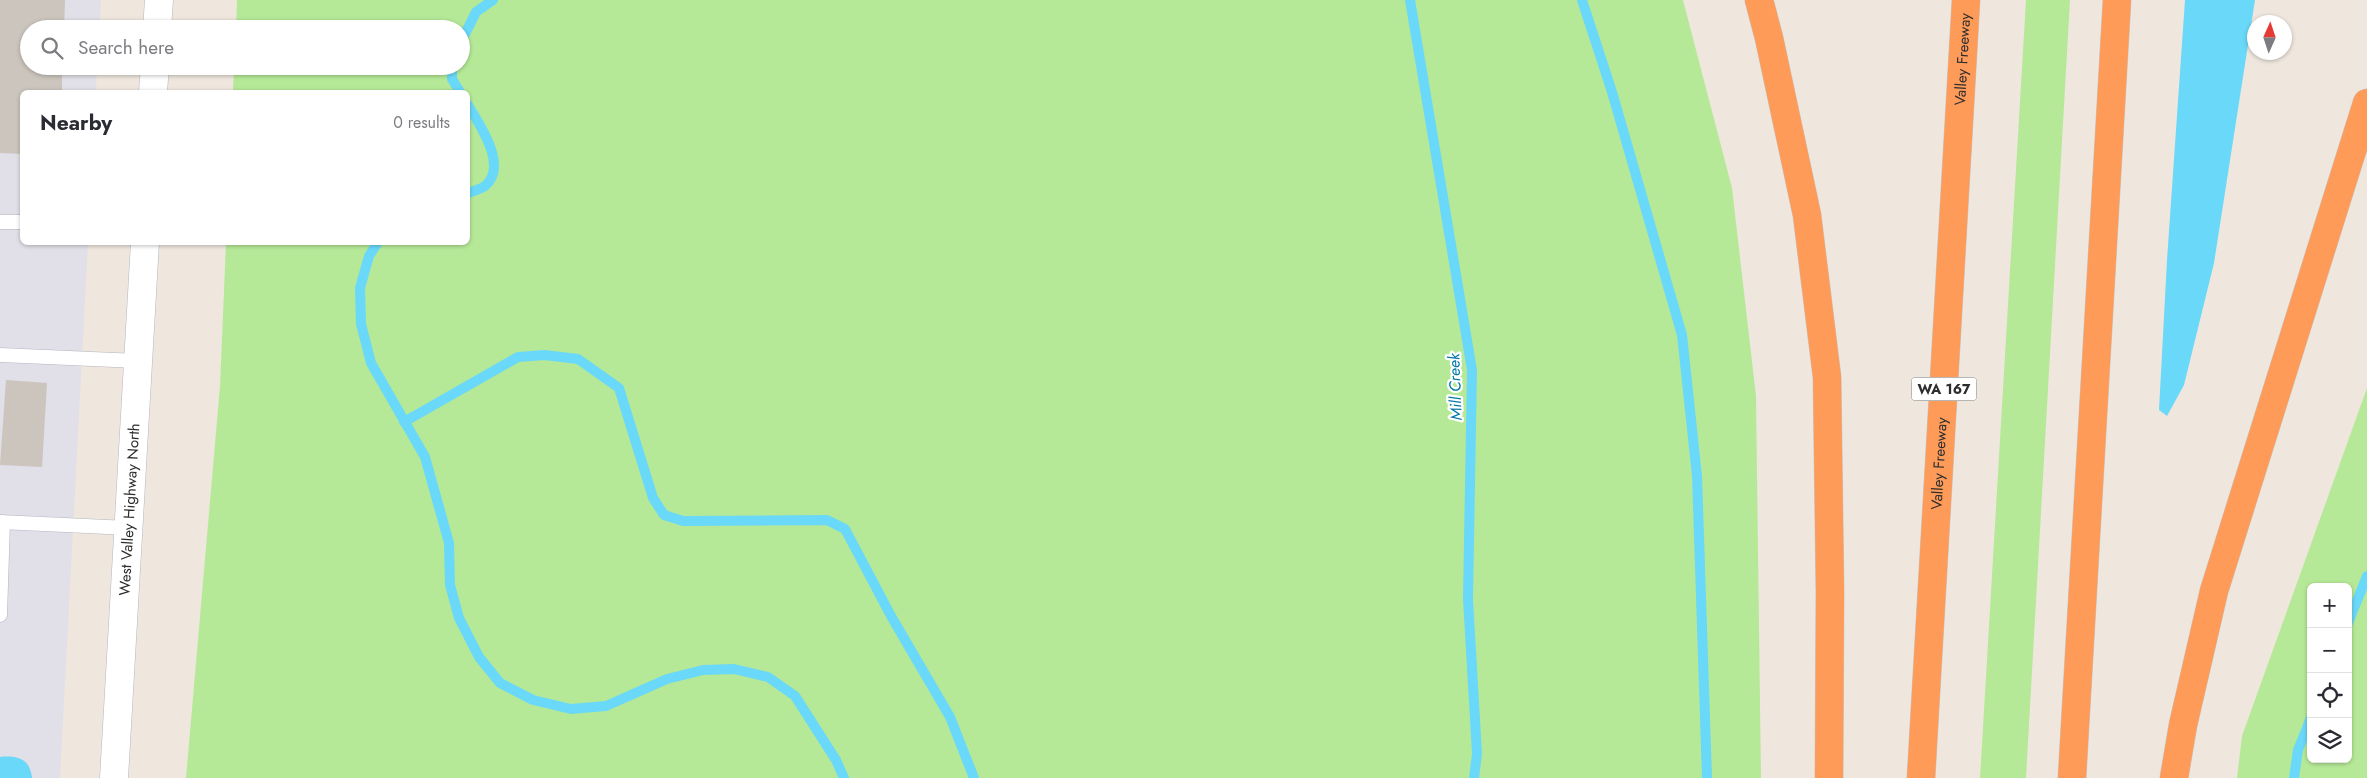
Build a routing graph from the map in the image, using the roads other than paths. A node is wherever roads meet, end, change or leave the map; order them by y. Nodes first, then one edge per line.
1 (159, 0) edge
2 (1758, 0) edge
3 (1966, 0) edge
4 (2116, 0) edge
5 (158, 20) edge
6 (154, 75) edge
7 (153, 90) edge
8 (2367, 103) edge
9 (0, 222) edge
10 (20, 222) edge
11 (145, 245) edge
12 (0, 355) edge
13 (138, 361) junction
14 (2, 522) edge
15 (129, 528) junction
16 (0, 615) edge
17 (114, 778) edge
18 (1828, 778) edge
19 (1921, 778) edge
20 (2072, 778) edge
21 (2174, 778) edge

1 - 5 main road
2 - 18 highway
3 - 19 highway, Valley Freeway / WA 167
4 - 20 highway
6 - 7 main road
8 - 21 highway
9 - 10 lane
11 - 13 main road, West Valley Highway North
12 - 13 lane
13 - 15 main road, West Valley Highway North
14 - 15 lane
14 - 16 lane
15 - 17 main road, West Valley Highway North

